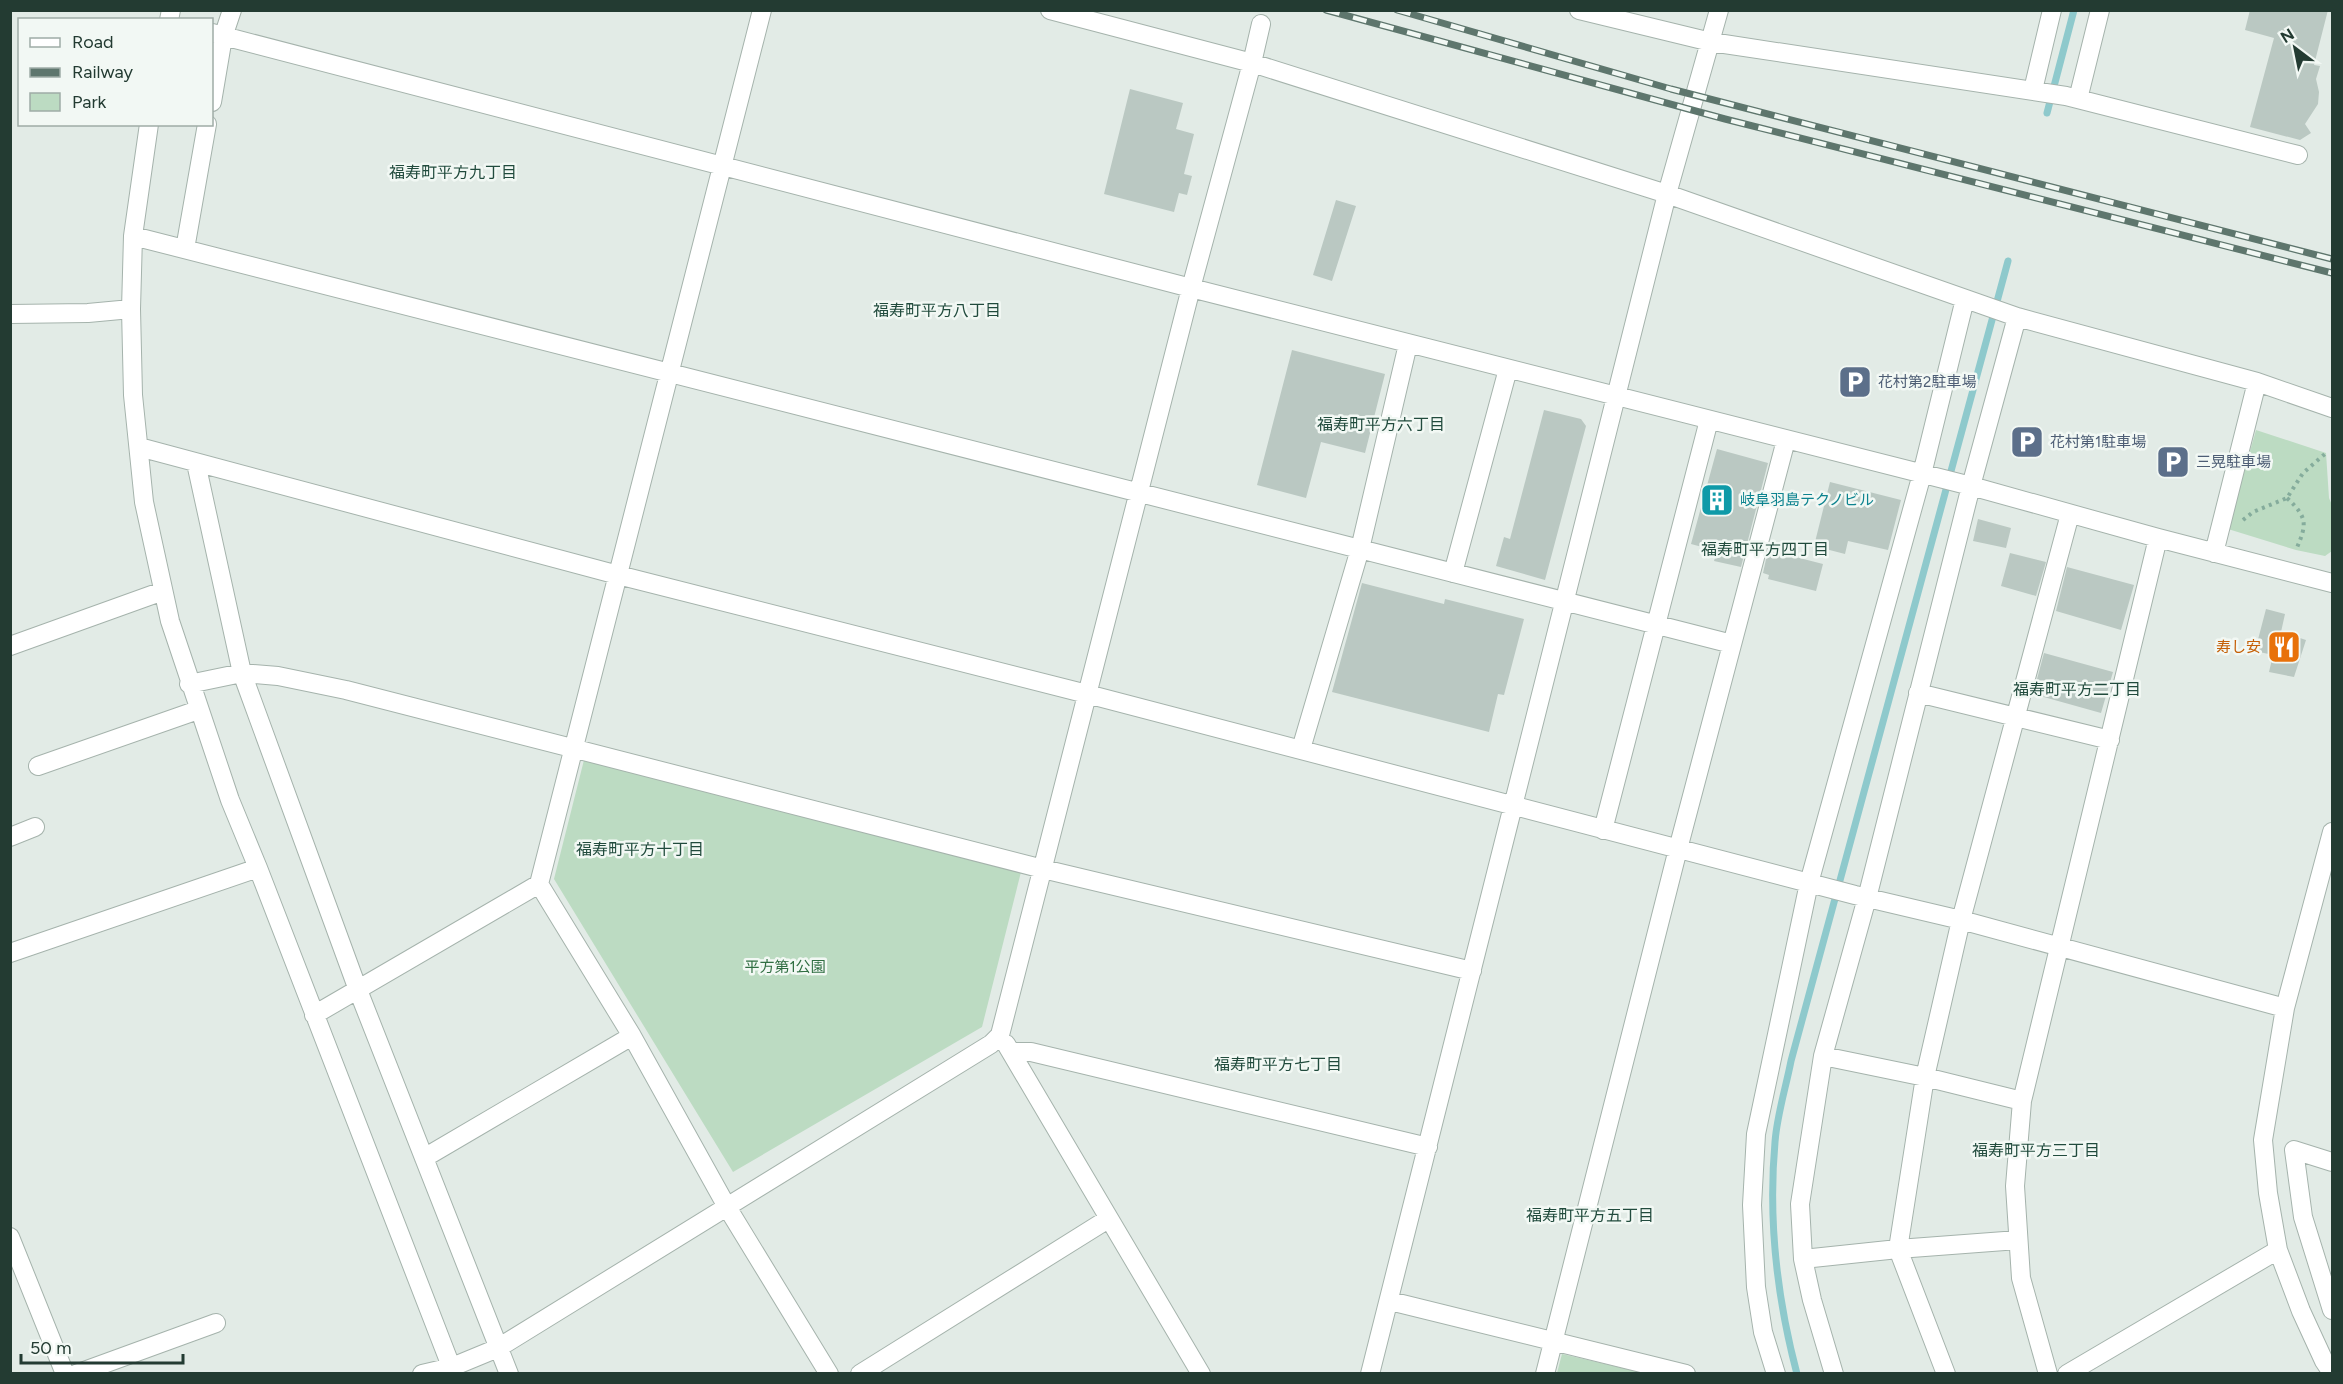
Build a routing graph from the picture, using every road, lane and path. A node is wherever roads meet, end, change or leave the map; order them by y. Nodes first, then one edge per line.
1 (232, 10) edge
2 (762, 10) edge
3 (1050, 10) edge
4 (1579, 10) edge
5 (1719, 10) edge
6 (2052, 10) edge
7 (2100, 10) edge
8 (1261, 24) dead end
9 (217, 35) edge
10 (1711, 42) junction
11 (1252, 63) junction
12 (213, 89) edge
13 (2037, 91) junction
14 (2072, 97) junction
15 (149, 126) edge
16 (207, 126) edge
17 (2298, 155) dead end
18 (722, 166) junction
19 (1667, 194) junction
20 (133, 236) junction
21 (184, 249) junction
22 (1191, 288) junction
23 (1965, 299) junction
24 (131, 309) junction
25 (10, 314) edge
26 (2013, 316) junction
27 (1408, 344) junction
28 (1508, 369) junction
29 (670, 373) junction
30 (2257, 382) junction
31 (1616, 396) junction
32 (2330, 410) edge
33 (1709, 420) junction
34 (1786, 440) junction
35 (139, 447) junction
36 (2326, 453) dead end
37 (196, 463) junction
38 (1930, 476) junction
39 (1967, 485) junction
40 (1139, 493) junction
41 (2287, 498) junction
42 (2070, 514) junction
43 (2234, 525) dead end
44 (2158, 538) junction
45 (1360, 549) junction
46 (2296, 550) dead end
47 (2214, 553) junction
48 (1453, 573) junction
49 (618, 575) junction
50 (2332, 583) edge
51 (163, 591) junction
52 (1565, 601) junction
53 (1656, 625) junction
54 (1732, 644) junction
55 (10, 646) edge
56 (242, 673) junction
57 (189, 684) junction
58 (1918, 693) junction
59 (1087, 694) junction
60 (198, 710) junction
61 (2016, 718) junction
62 (2110, 740) junction
63 (574, 748) junction
64 (1301, 749) junction
65 (38, 766) dead end
66 (1514, 806) junction
67 (35, 827) dead end
68 (1603, 830) junction
69 (2332, 832) edge
70 (10, 837) edge
71 (1678, 849) junction
72 (258, 868) junction
73 (1043, 869) junction
74 (539, 884) junction
75 (1817, 885) junction
76 (1861, 897) junction
77 (1961, 920) junction
78 (2060, 948) junction
79 (10, 953) edge
80 (1472, 971) junction
81 (358, 990) junction
82 (2284, 1008) junction
83 (314, 1016) junction
84 (1000, 1035) junction
85 (632, 1036) junction
86 (1011, 1052) junction
87 (1823, 1056) junction
88 (1925, 1077) junction
89 (2022, 1101) junction
90 (1428, 1147) junction
91 (424, 1158) junction
92 (2332, 1162) edge
93 (727, 1207) junction
94 (1108, 1219) junction
95 (10, 1237) edge
96 (2018, 1240) junction
97 (1898, 1249) junction
98 (2278, 1250) junction
99 (1803, 1259) junction
100 (1390, 1301) junction
101 (2332, 1310) edge
102 (216, 1323) dead end
103 (1554, 1340) junction
104 (498, 1348) junction
105 (453, 1370) edge
106 (2332, 1373) edge
107 (65, 1374) edge
108 (76, 1374) edge
109 (422, 1374) edge
110 (509, 1374) edge
111 (829, 1374) edge
112 (860, 1374) edge
113 (1201, 1374) edge
114 (1371, 1374) edge
115 (1545, 1374) edge
116 (1686, 1374) edge
117 (1776, 1374) edge
118 (1834, 1374) edge
119 (1946, 1374) edge
120 (2048, 1374) edge
121 (2067, 1374) edge

1 - 9 street
2 - 18 street
3 - 11 street
4 - 10 street
5 - 10 street
6 - 13 street
7 - 14 street
8 - 11 street
9 - 12 street
9 - 18 street
10 - 13 street
10 - 19 street
11 - 19 street
11 - 22 street
13 - 14 street
14 - 17 street
15 - 20 street
16 - 21 street
18 - 22 street
18 - 29 street
19 - 23 street
19 - 31 street
20 - 21 street
20 - 24 street
21 - 29 street
22 - 27 street
22 - 40 street
23 - 26 street
23 - 38 street
24 - 25 street
24 - 35 street
26 - 30 street
26 - 39 street
27 - 28 street
27 - 45 street
28 - 31 street
28 - 48 street
29 - 40 street
29 - 49 street
30 - 32 street
30 - 47 street
31 - 33 street
31 - 52 street
33 - 34 street
33 - 53 street
34 - 38 street
34 - 54 street
35 - 37 street
35 - 51 street
36 - 41 path
37 - 49 street
37 - 56 street
38 - 39 street
38 - 75 street
39 - 42 street
39 - 58 street
40 - 45 street
40 - 59 street
41 - 43 path
41 - 46 path
42 - 44 street
42 - 61 street
44 - 47 street
44 - 62 street
45 - 48 street
45 - 64 street
47 - 50 street
48 - 52 street
49 - 59 street
49 - 63 street
51 - 55 street
51 - 57 street
52 - 53 street
52 - 66 street
53 - 54 street
53 - 68 street
54 - 71 street
56 - 57 street
56 - 63 street
56 - 81 street
57 - 60 street
58 - 61 street
58 - 76 street
59 - 64 street
59 - 73 street
60 - 65 street
60 - 72 street
61 - 62 street
61 - 77 street
62 - 78 street
63 - 73 street
63 - 74 street
64 - 66 street
66 - 68 street
66 - 80 street
67 - 70 street
68 - 71 street
69 - 82 street
71 - 75 street
71 - 103 street
72 - 79 street
72 - 83 street
73 - 80 street
73 - 84 street
74 - 81 street
74 - 85 street
75 - 76 street
75 - 117 street
76 - 77 street
76 - 87 street
77 - 78 street
77 - 88 street
78 - 82 street
78 - 89 street
80 - 90 street
81 - 83 street
81 - 91 street
82 - 98 street
83 - 105 street
84 - 86 street
84 - 93 street
85 - 91 street
85 - 93 street
86 - 90 street
86 - 94 street
87 - 88 street
87 - 99 street
88 - 89 street
88 - 97 street
89 - 96 street
90 - 100 street
91 - 104 street
92 - 101 street
93 - 104 street
93 - 111 street
94 - 112 street
94 - 113 street
95 - 107 street
96 - 97 street
96 - 120 street
97 - 99 street
97 - 119 street
98 - 106 street
98 - 121 street
99 - 118 street
100 - 103 street
100 - 114 street
102 - 108 street
103 - 115 street
103 - 116 street
104 - 105 street
104 - 110 street
105 - 109 street

